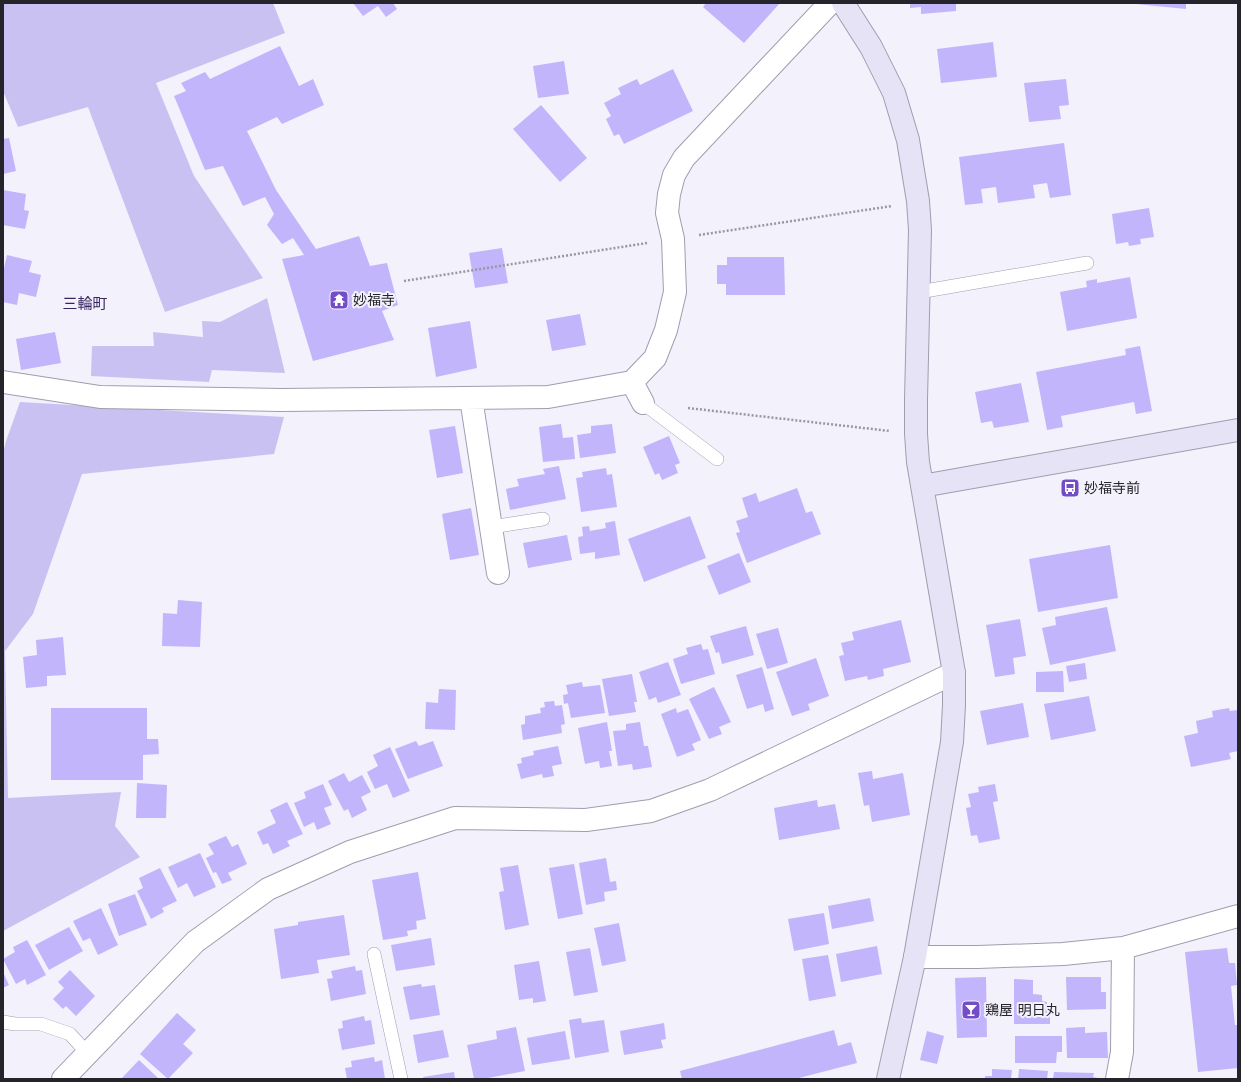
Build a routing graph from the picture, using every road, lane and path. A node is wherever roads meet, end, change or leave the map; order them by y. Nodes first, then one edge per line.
1 (830, 3) edge
2 (843, 3) edge
3 (918, 202) junction
4 (672, 239) junction
5 (1087, 263) dead end
6 (404, 281) dead end
7 (919, 292) junction
8 (3, 382) edge
9 (632, 382) junction
10 (471, 398) junction
11 (643, 403) junction
12 (1238, 430) edge
13 (916, 434) junction
14 (717, 458) dead end
15 (922, 486) junction
16 (543, 519) dead end
17 (491, 527) junction
18 (498, 573) dead end
19 (954, 673) junction
20 (1238, 916) edge
21 (1123, 948) junction
22 (374, 954) dead end
23 (915, 957) junction
24 (3, 1022) edge
25 (88, 1054) junction
26 (63, 1079) edge
27 (401, 1079) edge
28 (888, 1079) edge
29 (1117, 1079) edge

1 - 4 street
2 - 3 street
3 - 4 path
3 - 7 street
4 - 6 path
4 - 9 street
5 - 7 lane
7 - 13 street
8 - 10 street
9 - 10 street
9 - 11 street
10 - 17 street
11 - 13 path
11 - 14 lane
12 - 15 street
13 - 15 street
15 - 19 street
16 - 17 lane
17 - 18 street
19 - 23 street
19 - 25 street
20 - 21 street
21 - 23 street
21 - 29 street
22 - 27 lane
23 - 28 street
24 - 25 lane
25 - 26 street

